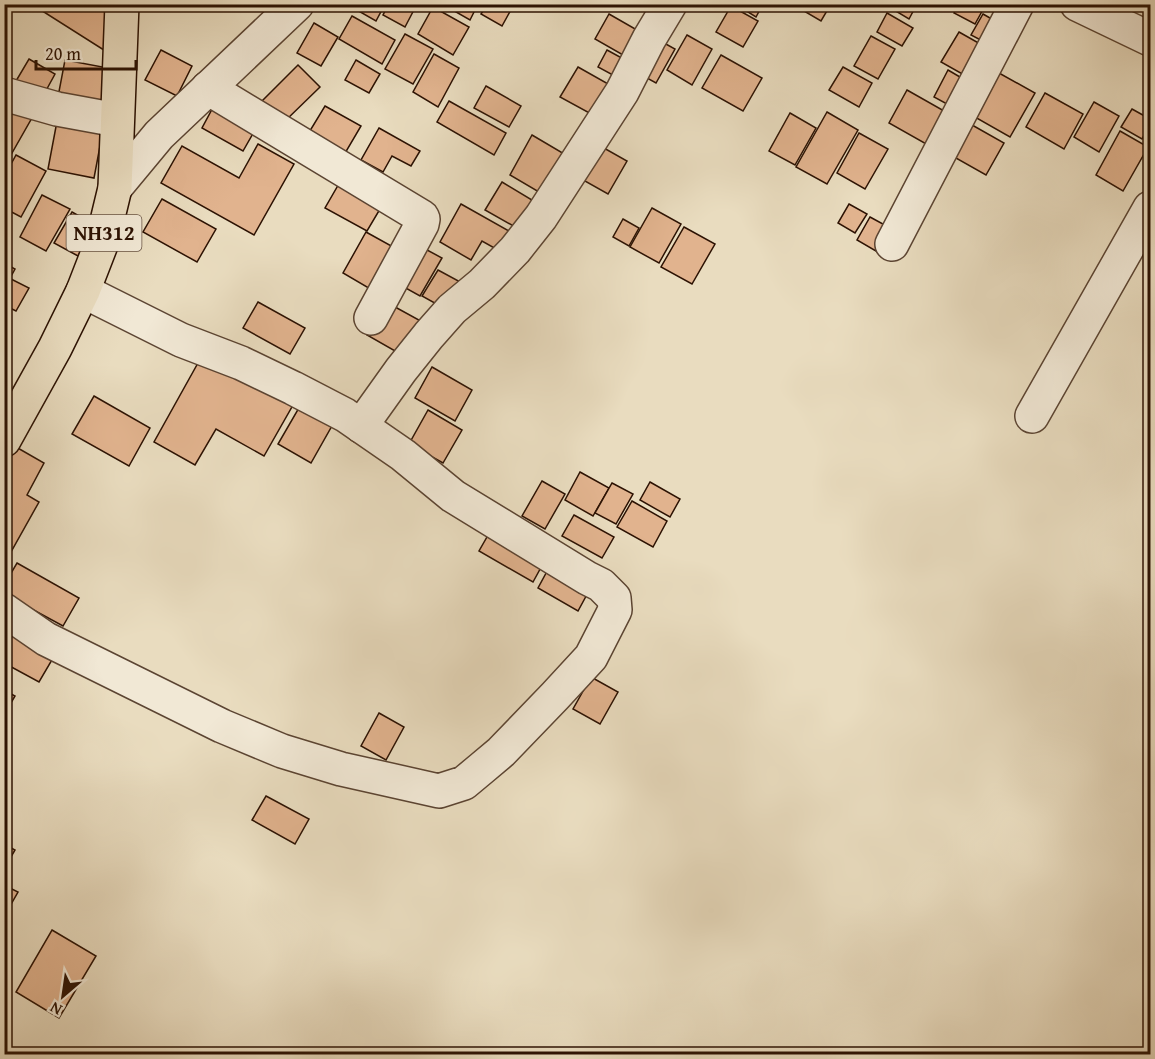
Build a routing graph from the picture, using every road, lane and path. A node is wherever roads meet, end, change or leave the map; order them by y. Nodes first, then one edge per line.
1 (122, 4) edge
2 (297, 4) edge
3 (670, 4) edge
4 (1017, 4) edge
5 (1077, 4) edge
6 (1150, 39) edge
7 (208, 88) junction
8 (4, 94) edge
9 (117, 120) junction
10 (114, 188) junction
11 (1150, 208) edge
12 (892, 244) dead end
13 (83, 291) junction
14 (371, 318) dead end
15 (1032, 416) dead end
16 (361, 426) junction
17 (4, 440) edge
18 (4, 610) edge

1 - 9 highway, NH312
2 - 7 street
3 - 16 street
4 - 12 street
5 - 6 street
7 - 10 street
7 - 14 street
8 - 9 street
9 - 10 highway, NH312
10 - 13 highway, NH312
11 - 15 street
13 - 16 street
13 - 17 highway, NH312
16 - 18 street

